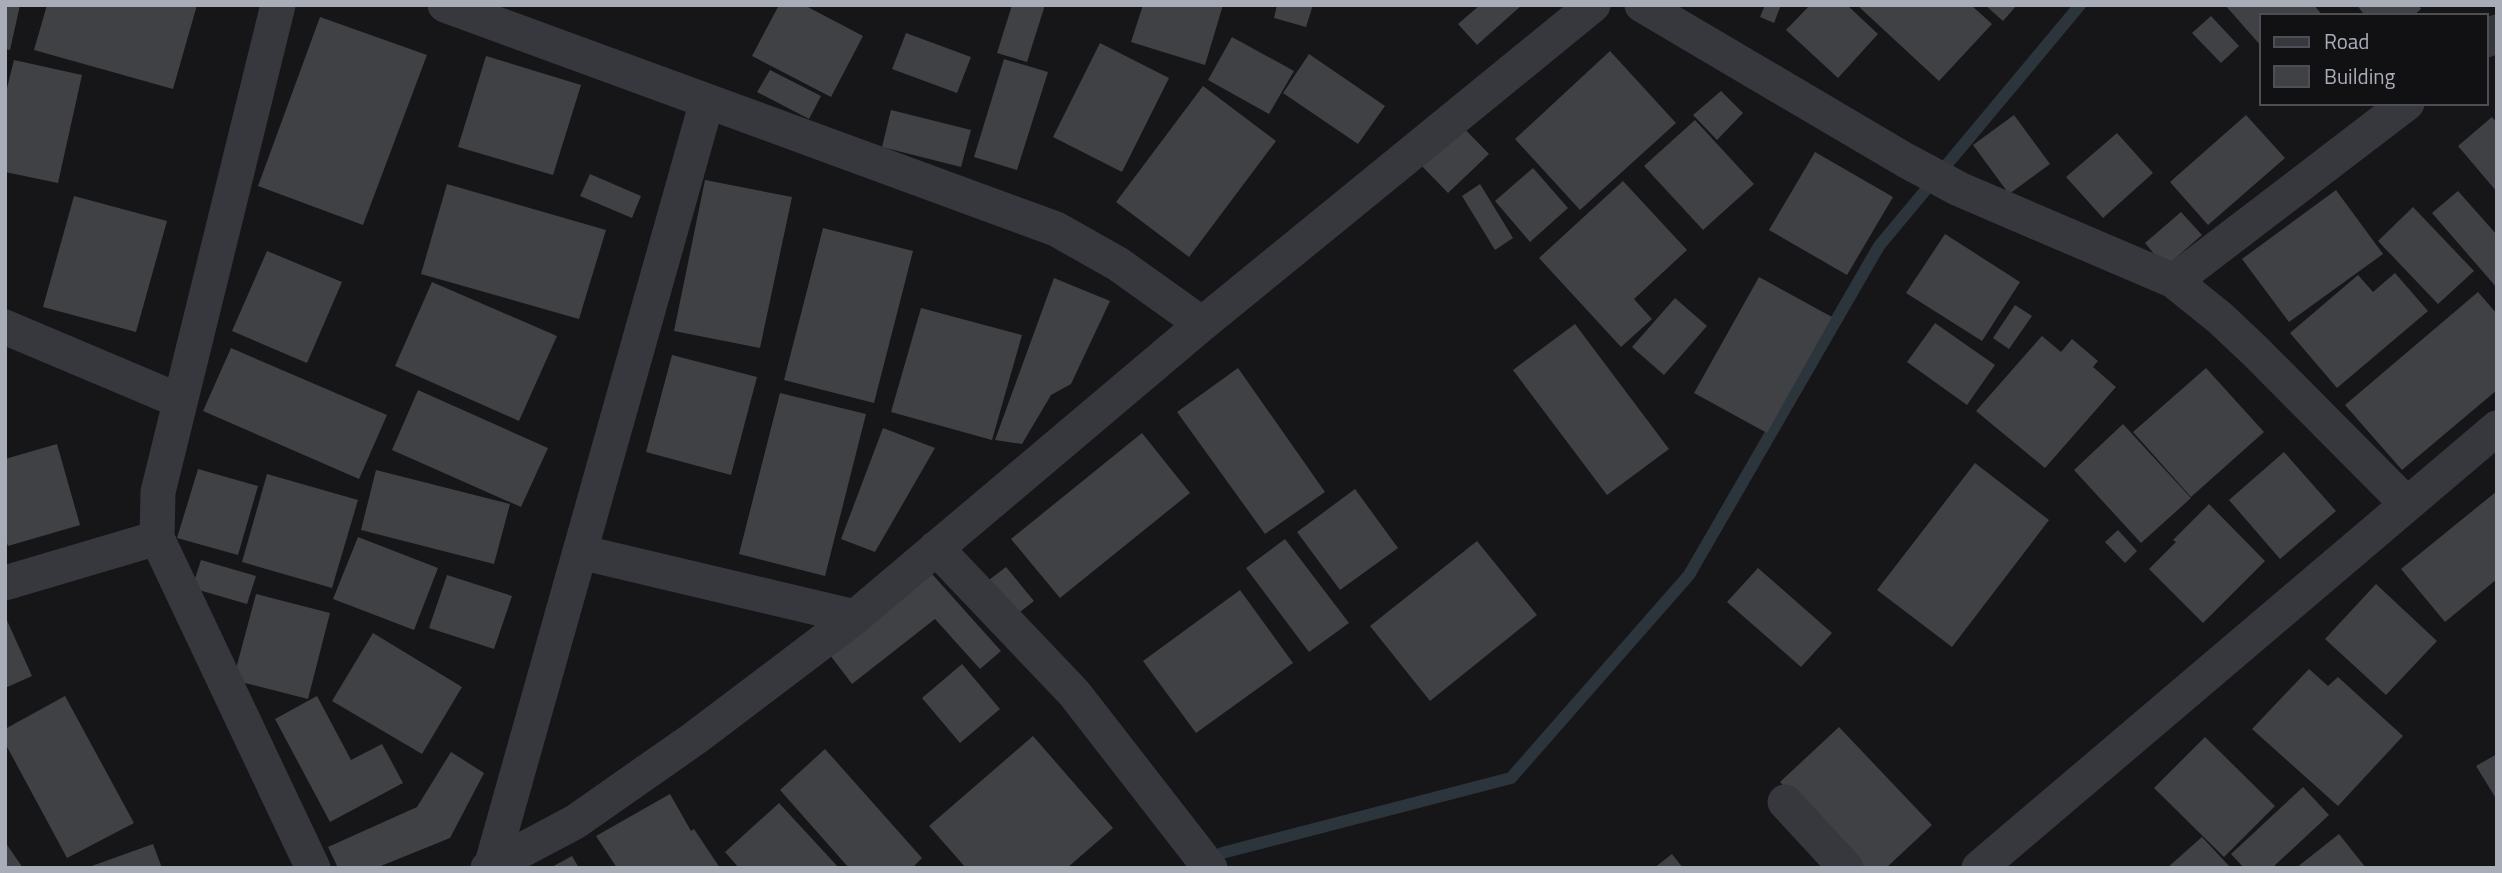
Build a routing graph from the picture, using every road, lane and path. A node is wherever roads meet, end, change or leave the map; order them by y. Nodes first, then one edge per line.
1 (278, 5) edge
2 (445, 5) edge
3 (1593, 5) edge
4 (1642, 5) edge
5 (707, 101) junction
6 (2404, 105) edge
7 (2174, 281) junction
8 (1202, 324) junction
9 (5, 327) edge
10 (180, 401) junction
11 (2497, 428) edge
12 (2407, 504) junction
13 (158, 538) junction
14 (936, 548) junction
15 (580, 552) junction
16 (5, 583) edge
17 (855, 617) junction
18 (1785, 802) dead end
19 (489, 867) edge
20 (313, 868) edge
21 (1210, 868) edge
22 (1846, 868) edge
23 (1979, 868) edge

1 - 10 street
2 - 5 street
3 - 8 street
4 - 7 street
5 - 8 street
5 - 15 street
6 - 7 street
7 - 12 street
8 - 14 street
9 - 10 street
10 - 13 street
11 - 12 street
12 - 23 street
13 - 16 street
13 - 20 street
14 - 17 street
14 - 21 street
15 - 17 street
15 - 19 street
17 - 19 street
18 - 22 street

